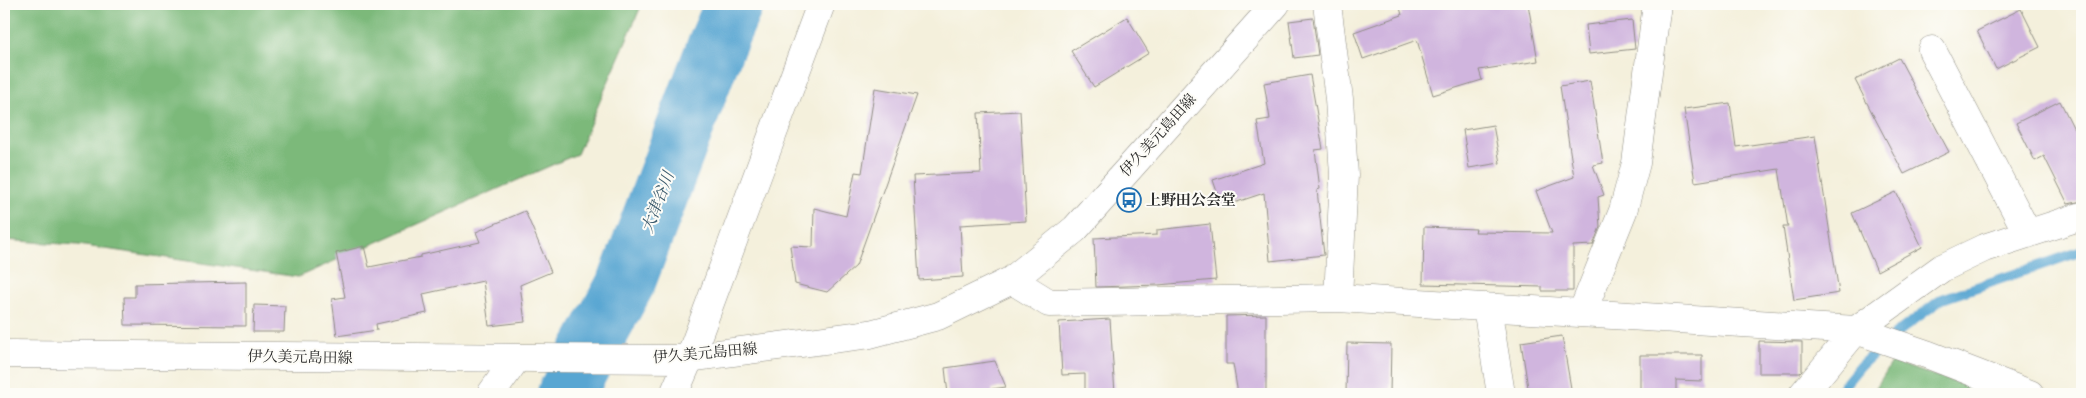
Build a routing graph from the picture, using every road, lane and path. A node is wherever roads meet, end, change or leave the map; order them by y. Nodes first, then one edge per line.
1 (821, 4) edge
2 (1276, 4) edge
3 (1327, 4) edge
4 (1657, 4) edge
5 (1932, 50) dead end
6 (2082, 216) edge
7 (2028, 234) junction
8 (1012, 280) junction
9 (1338, 298) junction
10 (1487, 307) junction
11 (1582, 313) junction
12 (1856, 330) junction
13 (4, 354) edge
14 (685, 358) junction
15 (523, 359) junction
16 (490, 394) edge
17 (674, 394) edge
18 (1501, 394) edge
19 (1803, 394) edge
20 (2030, 394) edge

1 - 14 street
2 - 8 street, 伊久美元島田線
3 - 9 street
4 - 11 street
5 - 7 street
6 - 7 street
7 - 12 street
8 - 9 street
8 - 14 street, 伊久美元島田線
9 - 10 street
10 - 11 street
10 - 18 street
11 - 12 street
12 - 19 street
12 - 20 street
13 - 15 street, 伊久美元島田線
14 - 15 street, 伊久美元島田線
14 - 17 street
15 - 16 street

